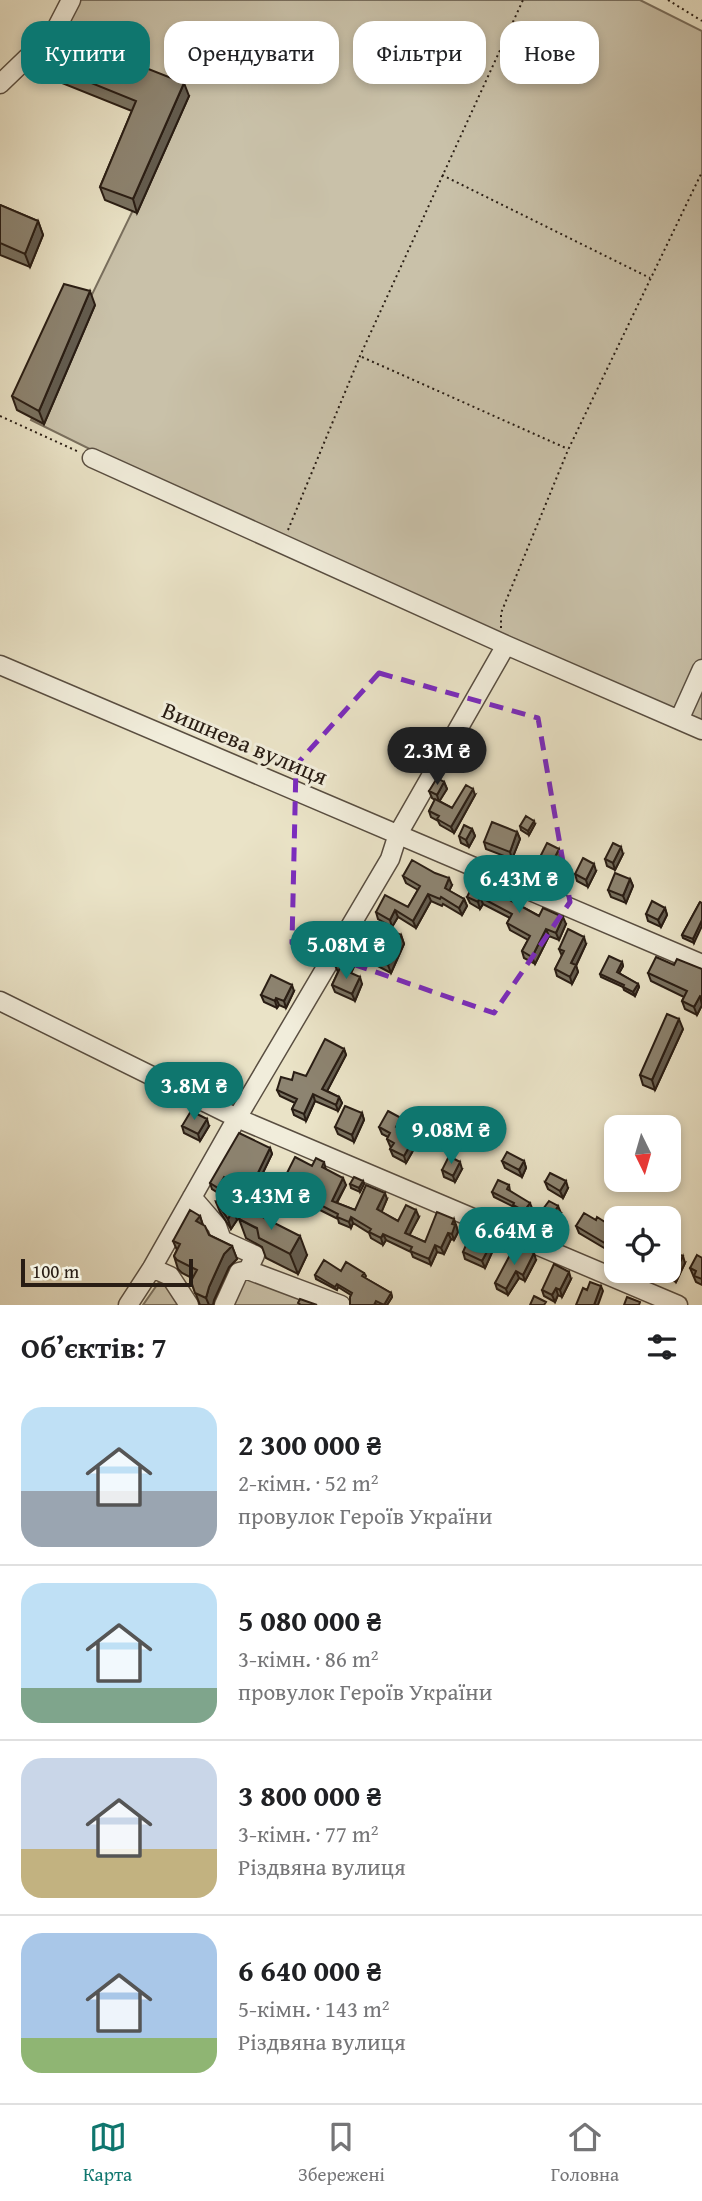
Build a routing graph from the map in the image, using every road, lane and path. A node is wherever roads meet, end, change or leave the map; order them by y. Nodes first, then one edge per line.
1 (71, 0) edge
2 (523, 0) edge
3 (668, 0) edge
4 (702, 21) edge
5 (0, 84) edge
6 (702, 172) edge
7 (442, 174) junction
8 (651, 279) junction
9 (360, 356) junction
10 (0, 416) edge
11 (568, 450) junction
12 (92, 458) joint
13 (291, 548) junction
14 (506, 645) junction
15 (0, 665) edge
16 (702, 669) edge
17 (679, 720) junction
18 (702, 730) edge
19 (398, 834) junction
20 (702, 964) edge
21 (0, 1001) edge
22 (237, 1118) junction
23 (192, 1197) junction
24 (152, 1268) junction
25 (248, 1270) junction
26 (128, 1305) edge
27 (189, 1305) edge
28 (224, 1305) edge
29 (341, 1305) edge
30 (678, 1305) edge

1 - 5 street
2 - 7 path
3 - 4 path
6 - 8 path
7 - 8 path
7 - 9 path
8 - 11 path
9 - 11 path
9 - 13 path
10 - 12 path
11 - 14 path
12 - 13 street
13 - 14 street
14 - 17 street
14 - 19 street
15 - 19 street, Вишнева вулиця
16 - 17 street
17 - 18 street
19 - 20 street, Вишнева вулиця
19 - 22 street
21 - 22 street
22 - 23 street
22 - 30 street
23 - 24 street
23 - 25 street
24 - 26 street
24 - 27 street
25 - 28 street
25 - 29 street

